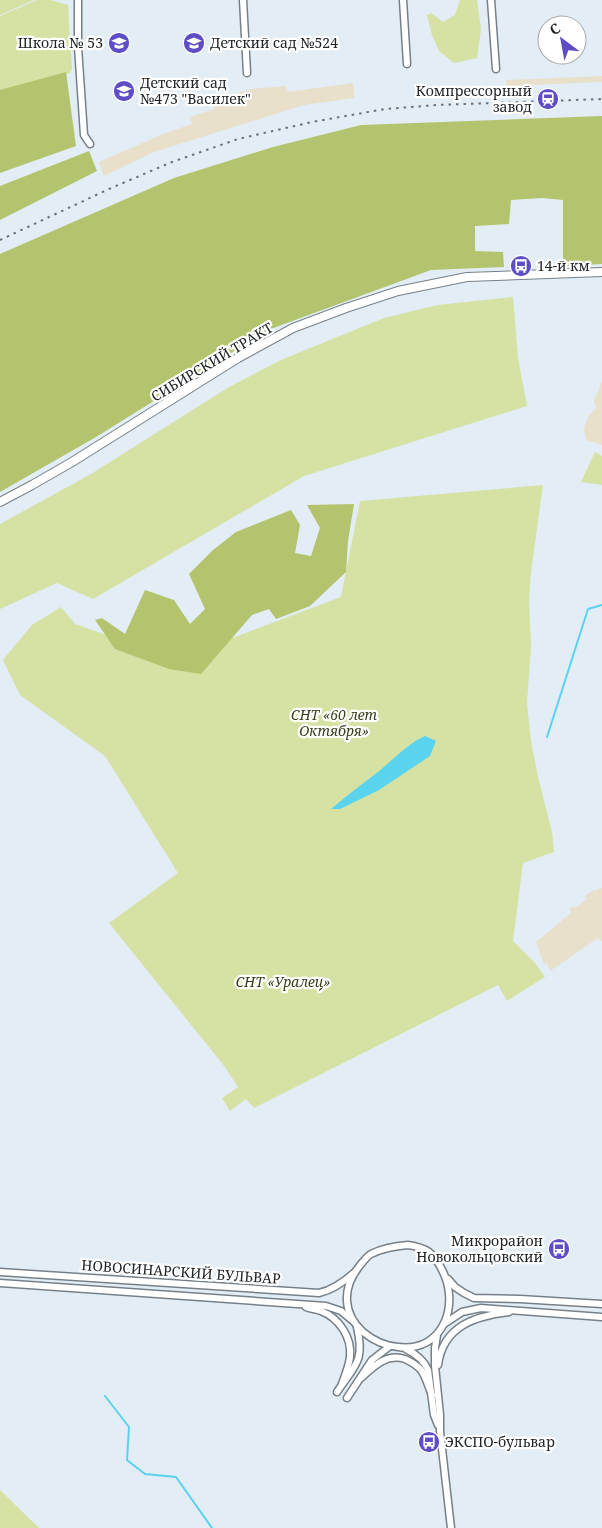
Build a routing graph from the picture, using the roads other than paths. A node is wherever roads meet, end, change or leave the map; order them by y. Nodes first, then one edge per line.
1 (78, 0) edge
2 (243, 0) edge
3 (403, 0) edge
4 (491, 0) edge
5 (407, 64) dead end
6 (496, 69) dead end
7 (247, 73) dead end
8 (90, 144) dead end
9 (602, 272) edge
10 (0, 502) edge
11 (0, 1272) edge
12 (354, 1272) junction
13 (446, 1276) junction
14 (0, 1283) edge
15 (297, 1304) junction
16 (602, 1304) edge
17 (521, 1310) junction
18 (602, 1317) edge
19 (355, 1323) junction
20 (443, 1325) junction
21 (437, 1334) junction
22 (390, 1346) junction
23 (405, 1348) junction
24 (361, 1378) junction
25 (437, 1381) junction
26 (342, 1384) junction
27 (337, 1392) dead end
28 (432, 1395) junction
29 (347, 1398) dead end
30 (440, 1432) junction
31 (451, 1528) edge

1 - 8 street
2 - 7 street
3 - 5 street
4 - 6 street
9 - 10 main road, СИБИРСКИЙ ТРАКТ
11 - 12 street, НОВОСИНАРСКИЙ БУЛЬВАР
12 - 13 street
12 - 19 street
13 - 16 street
13 - 20 street
14 - 15 street, НОВОСИНАРСКИЙ БУЛЬВАР
15 - 19 street, НОВОСИНАРСКИЙ БУЛЬВАР
15 - 26 street
17 - 18 street
17 - 20 street
17 - 25 street
19 - 22 street
19 - 26 street
20 - 21 street
21 - 23 street
21 - 25 street
22 - 23 street
22 - 24 street
23 - 28 street
24 - 28 street
24 - 29 street
25 - 30 street
26 - 27 street
28 - 30 street
30 - 31 street

